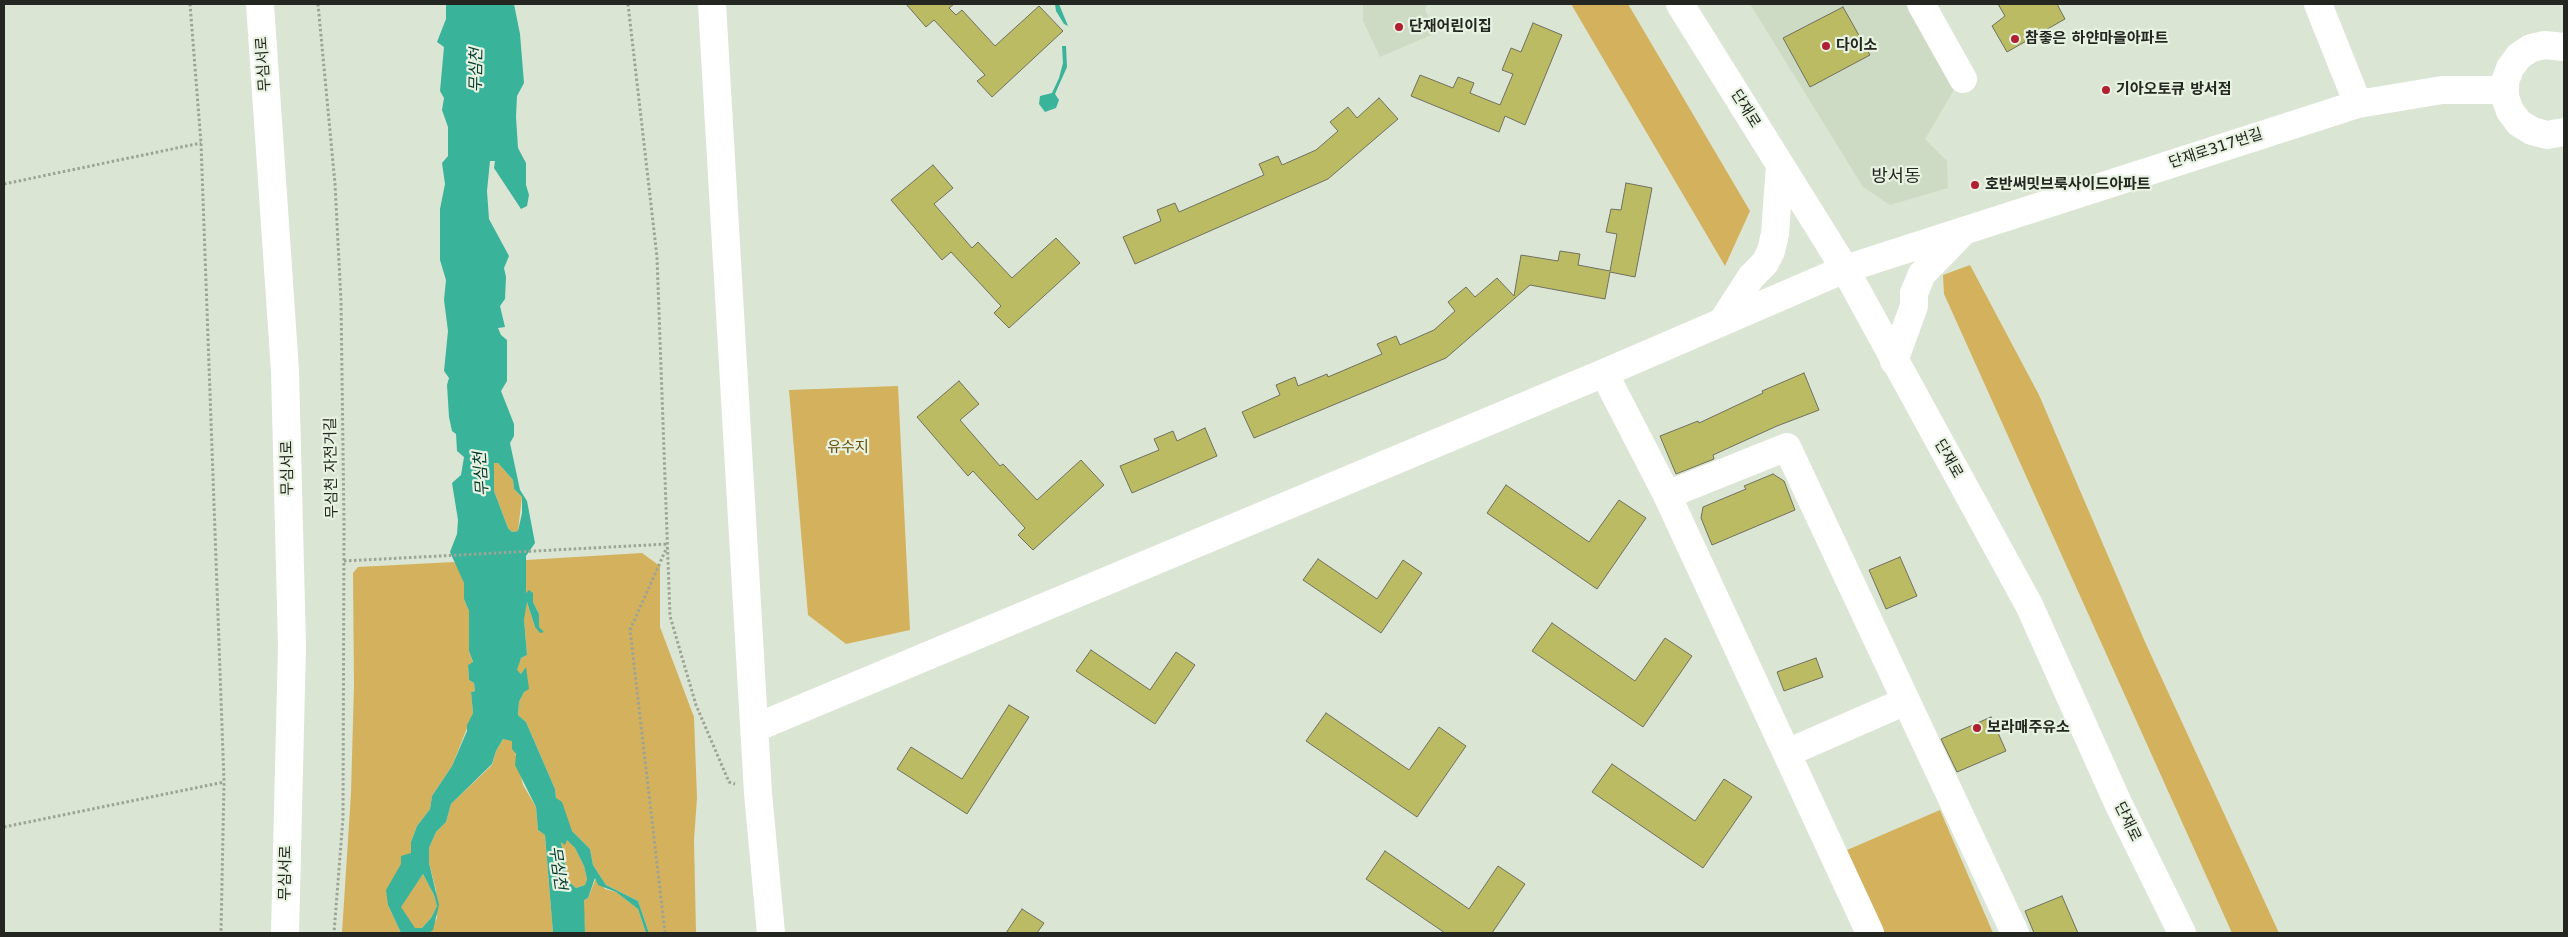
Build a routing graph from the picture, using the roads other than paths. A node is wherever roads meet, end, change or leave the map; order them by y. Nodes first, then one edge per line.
1 (260, 4) edge
2 (712, 4) edge
3 (1680, 4) edge
4 (1921, 4) edge
5 (2318, 4) edge
6 (2564, 47) edge
7 (1964, 79) dead end
8 (2505, 90) junction
9 (2358, 104) junction
10 (2564, 132) edge
11 (1780, 165) junction
12 (1966, 229) junction
13 (1845, 269) junction
14 (1722, 322) junction
15 (1894, 360) junction
16 (1604, 373) junction
17 (1666, 495) junction
18 (1906, 702) junction
19 (755, 728) junction
20 (1786, 753) junction
21 (285, 933) edge
22 (771, 933) edge
23 (1870, 933) edge
24 (2015, 933) edge
25 (2182, 933) edge

1 - 21 street, 무심서로
2 - 19 street
3 - 11 street, 단재로
4 - 7 street
5 - 9 street
6 - 8 street
8 - 9 street, 단재로317번길
8 - 10 street
9 - 12 street, 단재로317번길
11 - 13 street, 단재로
11 - 14 street
12 - 13 street, 단재로317번길
12 - 15 street
13 - 14 street, 단재로317번길
13 - 15 street, 단재로
14 - 16 street, 단재로317번길
15 - 25 street, 단재로
16 - 17 street
16 - 19 street, 단재로317번길
17 - 18 street
17 - 20 street
18 - 20 street
18 - 24 street
19 - 22 street
20 - 23 street

